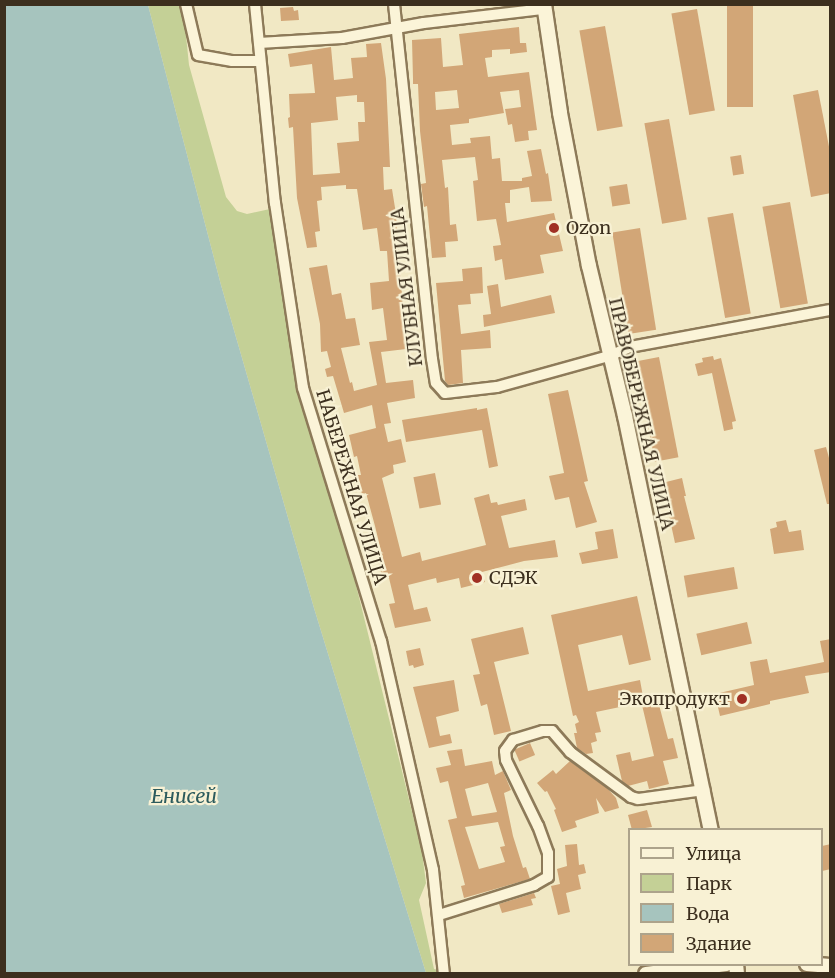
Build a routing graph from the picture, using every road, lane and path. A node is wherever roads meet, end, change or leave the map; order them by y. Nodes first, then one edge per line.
1 (186, 4) edge
2 (255, 4) edge
3 (394, 4) edge
4 (544, 7) edge
5 (397, 28) junction
6 (259, 43) junction
7 (260, 61) junction
8 (831, 310) edge
9 (609, 356) junction
10 (704, 790) junction
11 (711, 828) edge
12 (439, 915) junction
13 (710, 966) edge
14 (444, 974) edge
15 (646, 974) edge

1 - 7 street
2 - 6 street, НАБЕРЕЖНАЯ УЛИЦА
3 - 5 street, КЛУБНАЯ УЛИЦА
4 - 5 street
4 - 9 street, ПРАВОБЕРЕЖНАЯ УЛИЦА
5 - 6 street
5 - 9 street, КЛУБНАЯ УЛИЦА
6 - 7 street, НАБЕРЕЖНАЯ УЛИЦА
7 - 12 street, НАБЕРЕЖНАЯ УЛИЦА
8 - 9 street
9 - 10 street, ПРАВОБЕРЕЖНАЯ УЛИЦА
10 - 11 street, ПРАВОБЕРЕЖНАЯ УЛИЦА
10 - 12 street
12 - 14 street, НАБЕРЕЖНАЯ УЛИЦА
13 - 15 street

